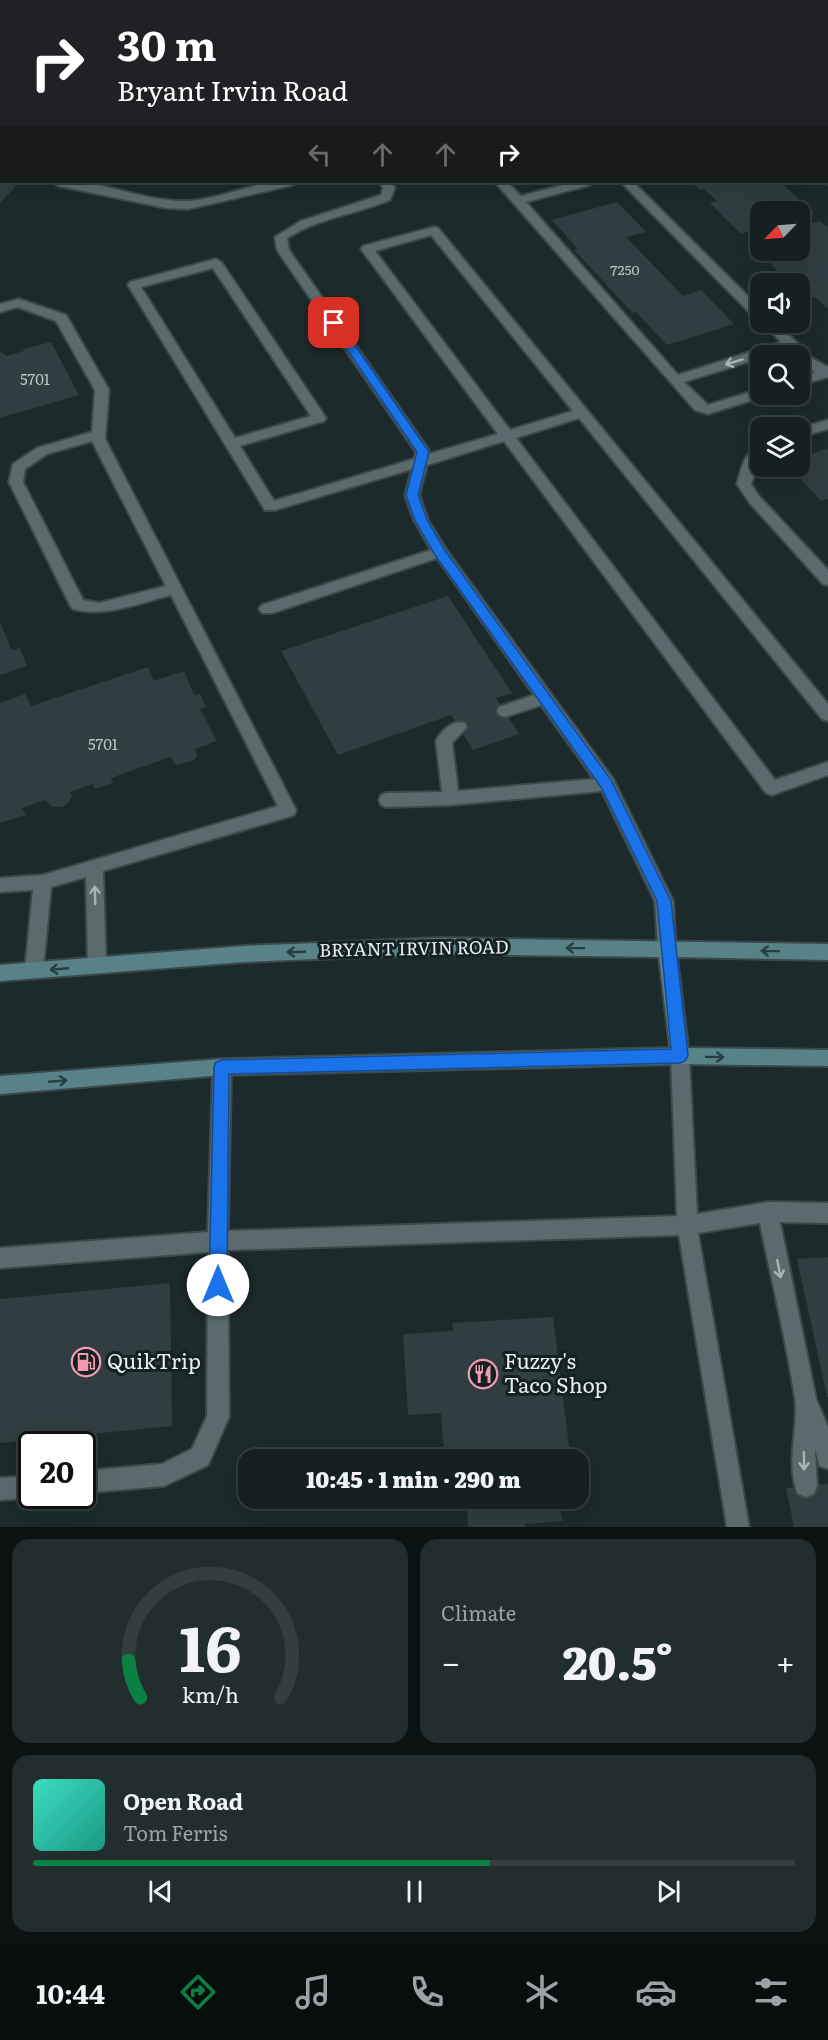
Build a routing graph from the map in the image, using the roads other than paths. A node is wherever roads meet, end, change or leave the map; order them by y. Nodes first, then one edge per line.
1 (64, 183) edge
2 (285, 183) edge
3 (386, 183) edge
4 (502, 183) edge
5 (582, 183) edge
6 (628, 183) edge
7 (518, 200) junction
8 (750, 305) edge
9 (0, 308) edge
10 (779, 333) edge
11 (790, 344) junction
12 (826, 373) edge
13 (810, 378) edge
14 (675, 380) junction
15 (750, 396) edge
16 (582, 412) junction
17 (828, 424) edge
18 (810, 430) edge
19 (98, 435) junction
20 (507, 436) junction
21 (232, 444) junction
22 (420, 463) junction
23 (750, 465) edge
24 (440, 552) junction
25 (828, 580) edge
26 (175, 589) junction
27 (267, 609) dead end
28 (544, 698) junction
29 (505, 711) dead end
30 (828, 716) edge
31 (459, 728) dead end
32 (828, 768) edge
33 (607, 784) junction
34 (451, 798) junction
35 (387, 800) dead end
36 (94, 867) junction
37 (43, 882) junction
38 (0, 885) edge
39 (668, 949) junction
40 (828, 952) edge
41 (97, 965) junction
42 (34, 970) junction
43 (0, 974) edge
44 (680, 1056) junction
45 (828, 1058) edge
46 (222, 1067) junction
47 (0, 1085) edge
48 (768, 1212) junction
49 (827, 1217) edge
50 (687, 1225) junction
51 (218, 1241) junction
52 (0, 1258) edge
53 (806, 1401) junction
54 (828, 1458) edge
55 (96, 1481) edge
56 (806, 1486) dead end
57 (18, 1487) edge
58 (0, 1489) edge
59 (738, 1527) edge

1 - 2 lane
3 - 22 lane
4 - 7 lane
5 - 7 lane
6 - 8 lane
7 - 14 lane
9 - 19 lane
10 - 11 lane
11 - 12 lane
11 -> 14 lane
12 - 13 lane
14 - 15 lane
16 - 20 lane
16 - 20 lane
16 - 30 lane
17 - 18 lane
19 - 26 lane
19 - 26 lane
20 - 22 lane
20 - 32 lane
21 - 21 lane
21 - 22 lane
22 - 24 lane
23 - 25 lane
24 - 27 lane
24 - 28 lane
26 - 36 lane
28 - 29 lane
28 - 33 lane
31 - 34 lane
33 - 34 lane
33 - 39 lane
34 - 35 lane
36 - 37 lane
41 -> 36 lane
37 - 38 lane
37 - 42 lane
40 -> 39 main road, BRYANT IRVIN ROAD
39 -> 41 main road, BRYANT IRVIN ROAD
39 - 44 main road
41 -> 42 main road, BRYANT IRVIN ROAD
42 - 43 main road, BRYANT IRVIN ROAD
44 -> 45 main road
44 - 46 main road
44 - 50 lane
47 -> 46 main road
46 - 51 lane
48 - 49 lane
48 - 50 lane
48 -> 53 lane
50 - 51 lane
50 - 59 lane
51 - 52 lane
51 - 55 lane
53 - 54 lane
53 -> 56 lane
57 - 58 lane

